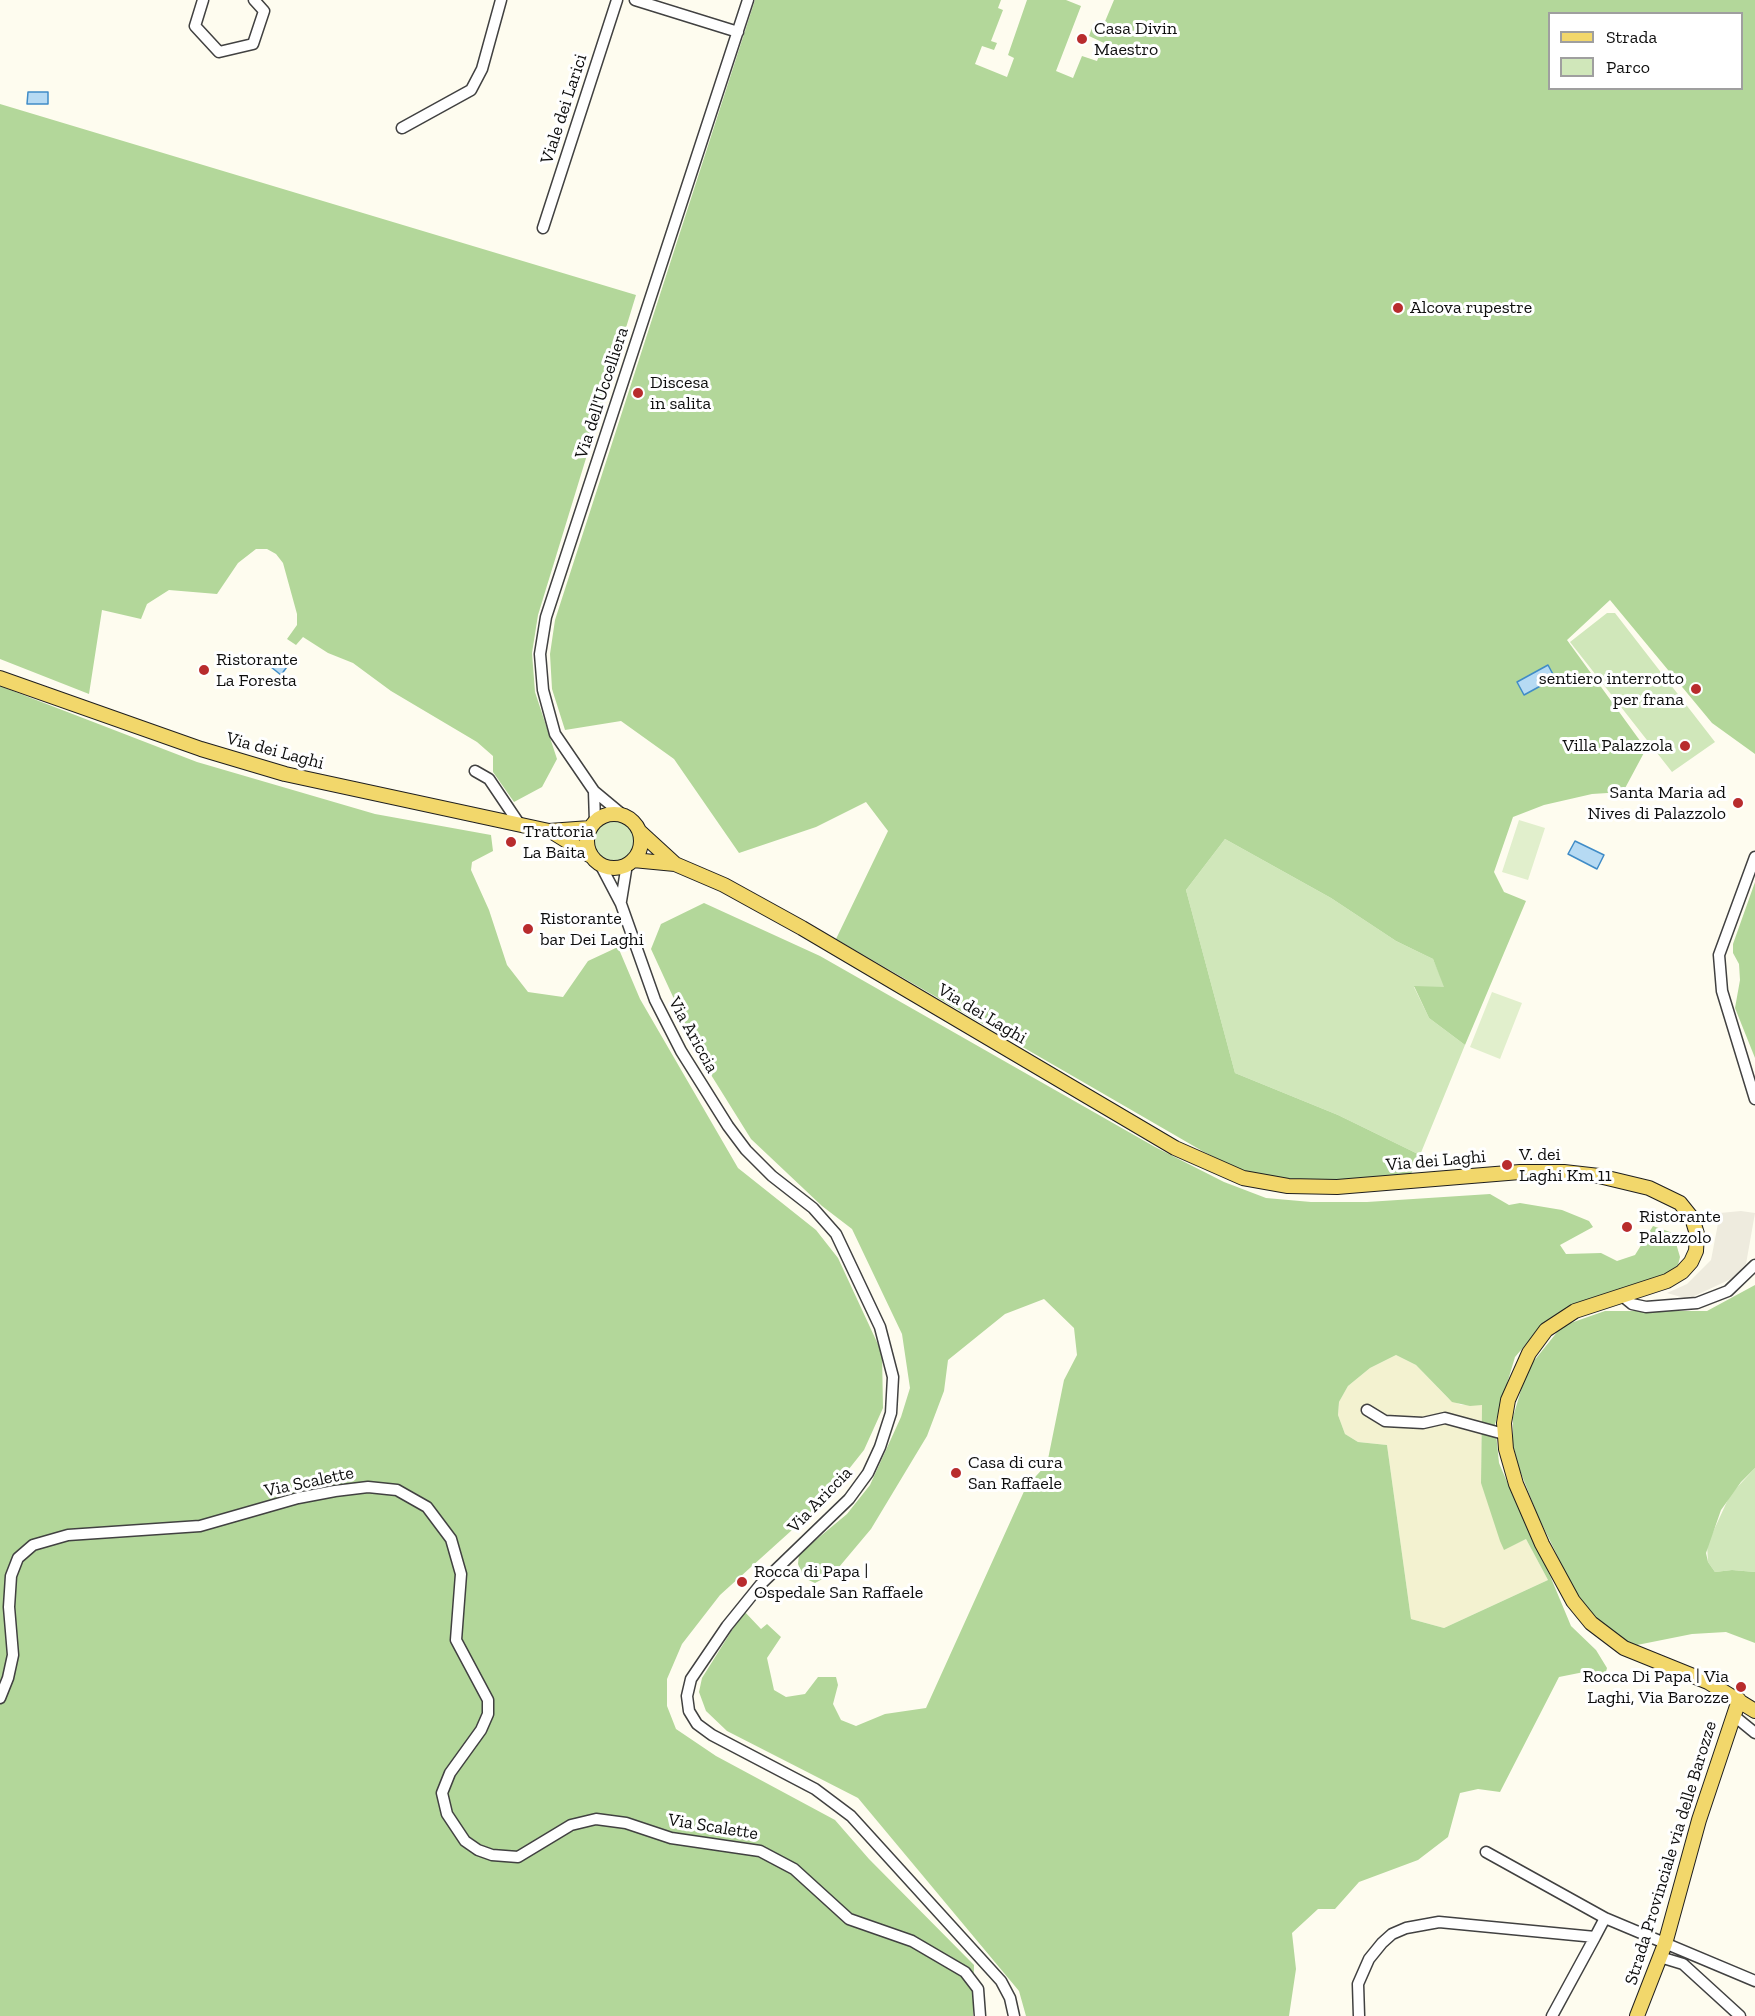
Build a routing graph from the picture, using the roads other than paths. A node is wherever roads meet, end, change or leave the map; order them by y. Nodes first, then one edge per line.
1 (203, 0) edge
2 (254, 0) edge
3 (501, 0) edge
4 (617, 0) edge
5 (635, 0) edge
6 (748, 0) edge
7 (738, 32) junction
8 (402, 128) dead end
9 (543, 228) dead end
10 (0, 678) edge
11 (475, 771) dead end
12 (594, 791) junction
13 (624, 816) junction
14 (520, 825) junction
15 (592, 825) junction
16 (637, 828) junction
17 (549, 831) junction
18 (1755, 857) edge
19 (596, 860) junction
20 (630, 862) junction
21 (675, 864) junction
22 (621, 904) junction
23 (1755, 1099) edge
24 (1755, 1265) edge
25 (1621, 1295) junction
26 (1367, 1410) dead end
27 (1504, 1434) junction
28 (0, 1698) edge
29 (1739, 1700) junction
30 (1755, 1711) edge
31 (1733, 1715) junction
32 (1755, 1733) edge
33 (1486, 1852) dead end
34 (1605, 1918) junction
35 (1596, 1937) junction
36 (1663, 1950) junction
37 (1755, 1981) edge
38 (980, 2016) edge
39 (1014, 2016) edge
40 (1359, 2016) edge
41 (1552, 2016) edge
42 (1637, 2016) edge
43 (1740, 2016) edge

1 - 2 street
3 - 8 street
4 - 9 street, Viale dei Larici
5 - 7 street
6 - 7 street, Via dell'Uccelliera
7 - 12 street, Via dell'Uccelliera
10 - 14 main road, Via dei Laghi
11 - 14 street
12 - 13 street, Via dell'Uccelliera
12 - 15 street
13 - 15 main road
13 - 16 main road
14 - 17 main road, Via dei Laghi
15 - 17 main road, Via dei Laghi
15 - 19 main road
16 - 20 main road
16 - 21 main road, Via dei Laghi
17 - 19 main road, Via dei Laghi
18 - 23 street
19 - 20 main road
19 - 22 street, Via Ariccia
20 - 21 main road, Via dei Laghi
20 - 22 street, Via Ariccia
21 - 25 main road, Via dei Laghi
22 - 39 street, Via Ariccia
24 - 25 street
25 - 27 main road, Via dei Laghi
26 - 27 street
27 - 29 main road, Via dei Laghi
28 - 38 street, Via Scalette
29 - 30 main road, Via dei Laghi
29 - 31 main road, Strada Provinciale via delle Barozze
31 - 32 street
31 - 36 main road, Strada Provinciale via delle Barozze
33 - 34 street
34 - 35 street
34 - 36 street
35 - 40 street
35 - 41 street
36 - 37 street
36 - 42 main road, Strada Provinciale via delle Barozze
36 - 43 street

